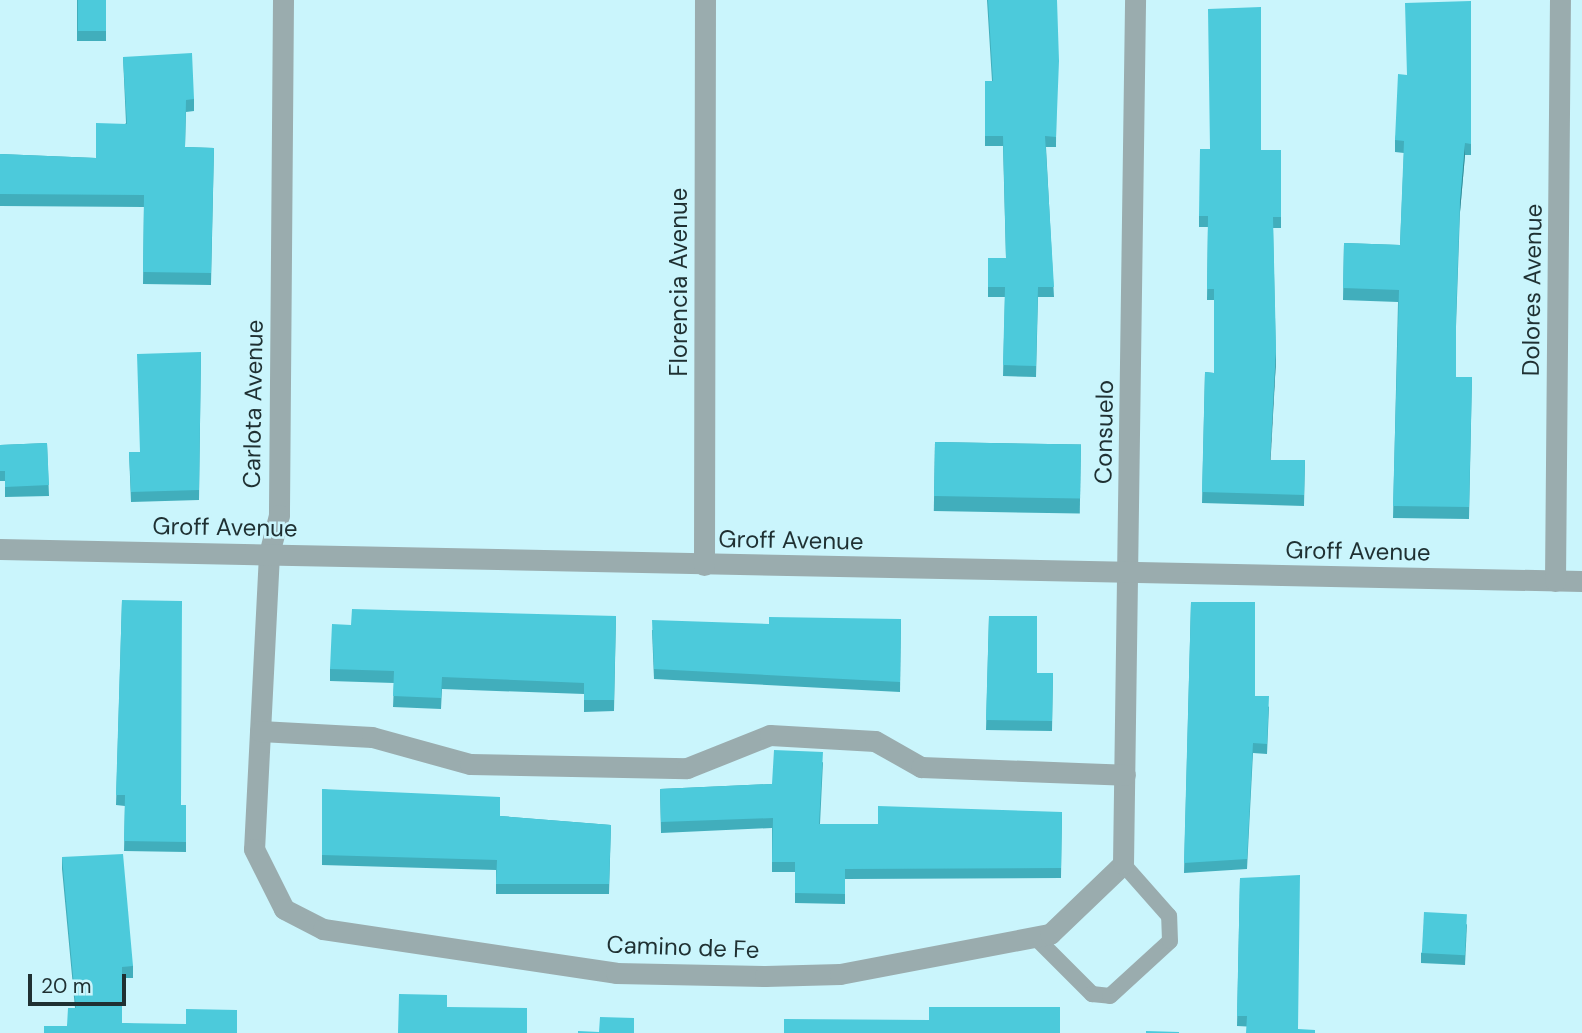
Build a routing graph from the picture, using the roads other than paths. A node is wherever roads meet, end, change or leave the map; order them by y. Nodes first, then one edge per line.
1 (283, 0) edge
2 (705, 0) edge
3 (1135, 0) edge
4 (1560, 0) edge
5 (0, 549) edge
6 (269, 554) junction
7 (704, 565) junction
8 (1129, 573) junction
9 (1555, 580) junction
10 (1582, 581) edge
11 (260, 731) junction
12 (1125, 775) junction
13 (254, 849) joint
14 (1123, 864) junction
15 (1035, 937) junction

1 - 6 street, Carlota Avenue
2 - 7 street, Florencia Avenue
3 - 8 street, Consuelo
4 - 9 street, Dolores Avenue
5 - 6 street, Groff Avenue
6 - 7 street, Groff Avenue
6 - 11 street, Carlota Avenue
7 - 8 street, Groff Avenue
8 - 9 street, Groff Avenue
8 - 12 street, Consuelo
9 - 10 street, Groff Avenue
11 - 12 street
11 - 13 street, Carlota Avenue
12 - 14 street, Consuelo
13 - 15 street, Camino de Fe
14 - 15 street, Camino de Fe
14 - 15 lane

